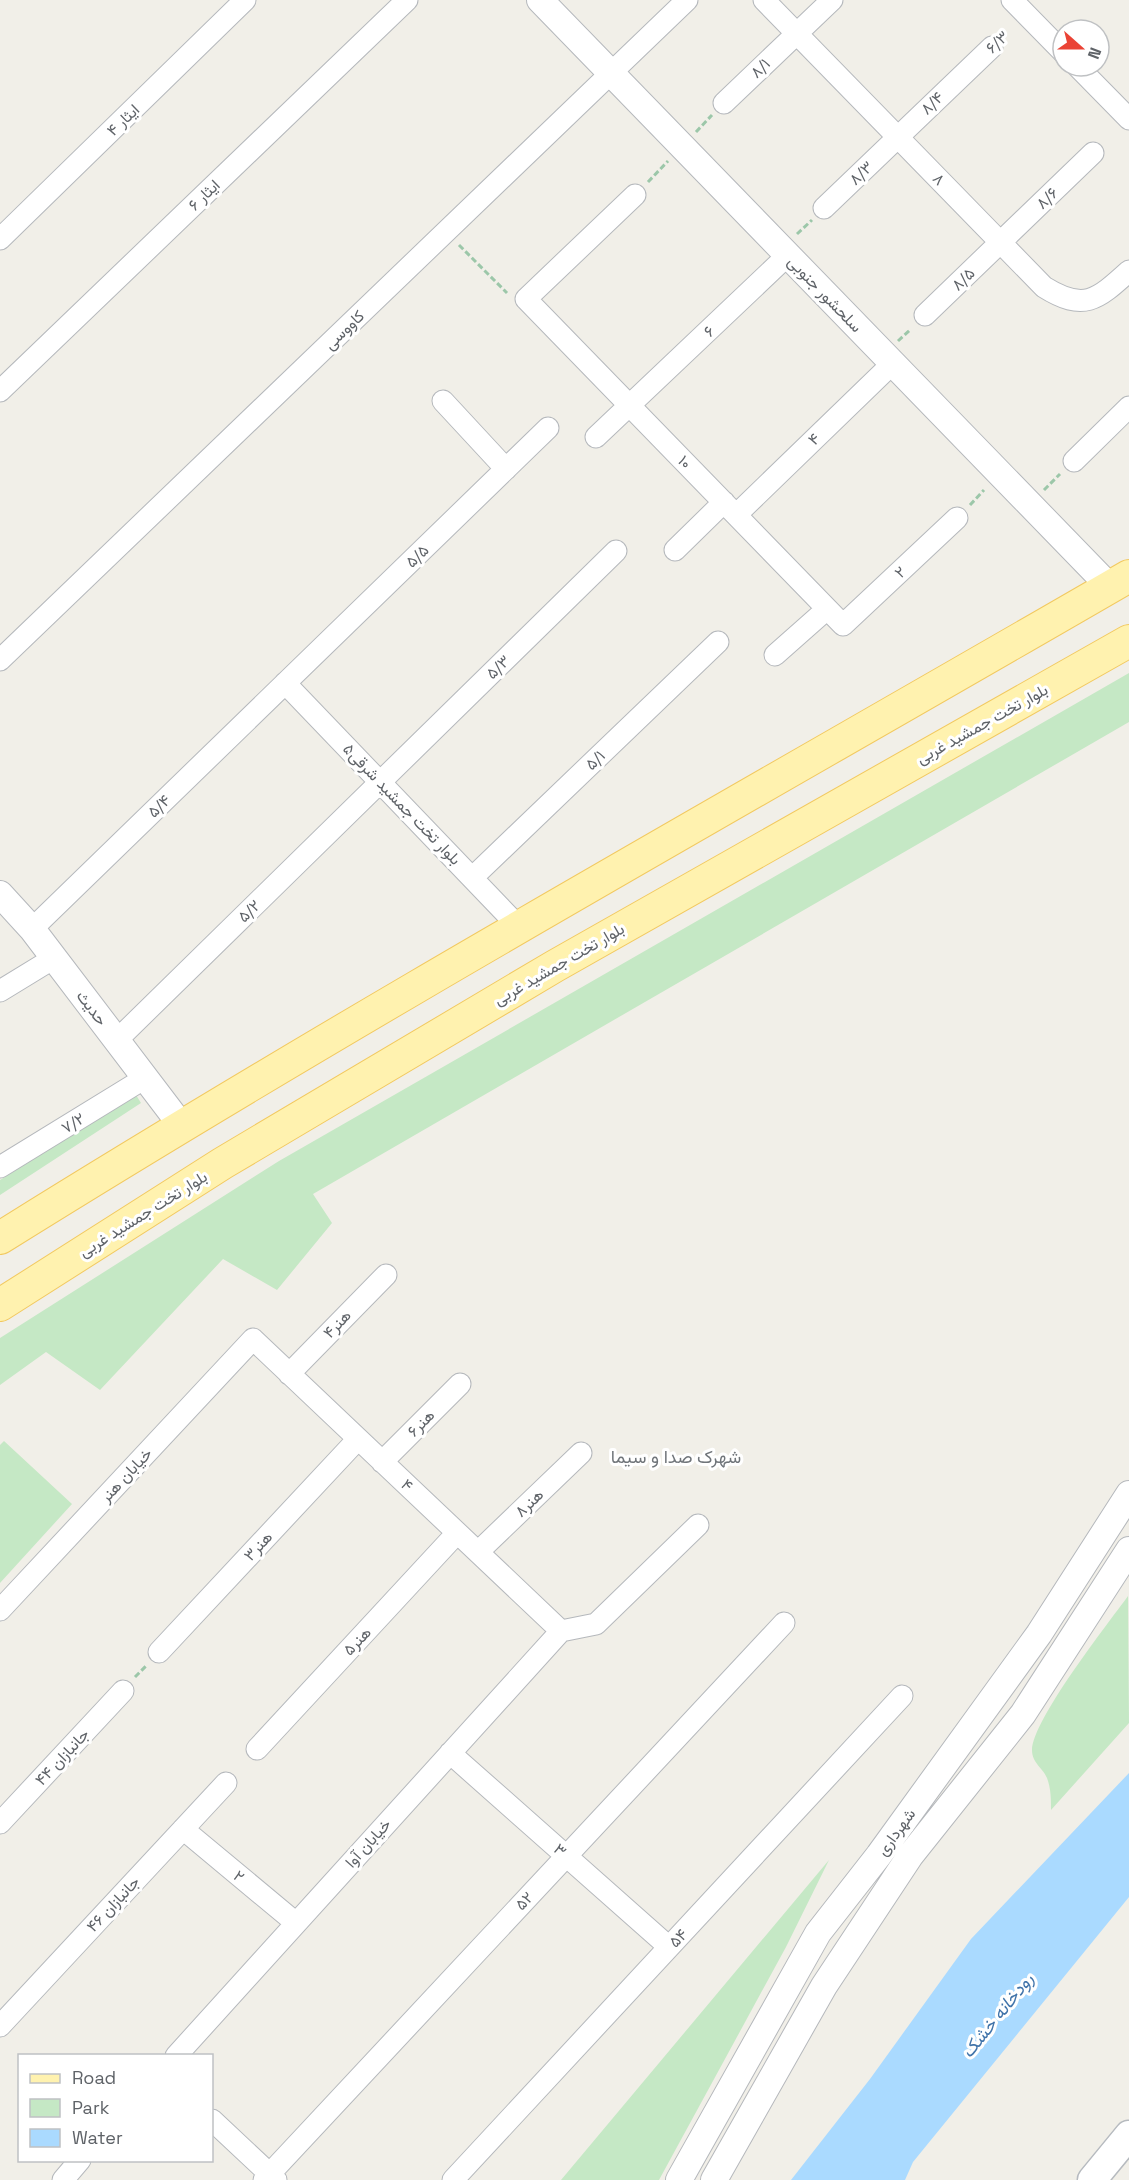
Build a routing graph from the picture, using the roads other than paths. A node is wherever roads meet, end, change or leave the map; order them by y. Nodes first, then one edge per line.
1 (245, 0) edge
2 (407, 0) edge
3 (540, 0) edge
4 (687, 0) edge
5 (764, 0) edge
6 (832, 0) edge
7 (1011, 0) edge
8 (797, 34) junction
9 (1051, 40) edge
10 (992, 47) dead end
11 (967, 70) joint
12 (611, 73) junction
13 (1089, 78) edge
14 (724, 103) dead end
15 (1129, 119) edge
16 (898, 137) junction
17 (1093, 153) dead end
18 (634, 195) dead end
19 (824, 208) road end
20 (0, 239) edge
21 (1001, 242) junction
22 (785, 252) junction
23 (1129, 270) edge
24 (925, 315) road end
25 (888, 359) junction
26 (0, 391) edge
27 (443, 401) dead end
28 (630, 406) junction
29 (1129, 406) edge
30 (548, 428) dead end
31 (596, 437) dead end
32 (1074, 461) road end
33 (506, 469) junction
34 (730, 509) junction
35 (957, 518) road end
36 (675, 550) dead end
37 (616, 551) dead end
38 (1120, 582) edge
39 (826, 609) junction
40 (843, 625) joint
41 (1129, 641) edge
42 (718, 642) dead end
43 (775, 655) dead end
44 (0, 660) edge
45 (285, 683) junction
46 (380, 782) junction
47 (472, 878) junction
48 (0, 894) edge
49 (518, 926) junction
50 (32, 929) junction
51 (54, 958) junction
52 (0, 991) edge
53 (117, 1040) junction
54 (145, 1078) junction
55 (181, 1125) junction
56 (0, 1167) edge
57 (0, 1238) edge
58 (386, 1275) dead end
59 (0, 1305) edge
60 (253, 1339) joint
61 (289, 1374) junction
62 (460, 1384) dead end
63 (358, 1439) junction
64 (581, 1453) dead end
65 (382, 1462) junction
66 (1129, 1494) edge
67 (698, 1525) dead end
68 (457, 1533) junction
69 (1129, 1550) edge
70 (478, 1552) junction
71 (0, 1610) edge
72 (784, 1623) dead end
73 (561, 1631) junction
74 (159, 1652) road end
75 (123, 1691) road end
76 (902, 1696) dead end
77 (257, 1749) dead end
78 (450, 1753) junction
79 (226, 1783) dead end
80 (0, 1823) edge
81 (183, 1829) junction
82 (566, 1856) junction
83 (296, 1923) junction
84 (669, 1947) junction
85 (0, 2026) edge
86 (177, 2054) edge
87 (213, 2121) edge
88 (1129, 2135) edge
89 (78, 2162) edge
90 (270, 2178) edge
91 (63, 2180) edge
92 (453, 2180) edge
93 (679, 2180) edge
94 (714, 2180) edge
95 (1092, 2180) edge

1 - 20 street, ایثار ۴
2 - 26 street, ایثار ۶
3 - 12 street, سلحشور جنوبی
4 - 12 street, کاووسی
5 - 8 street, ۸
6 - 8 street, ۸/۱
7 - 9 street
8 - 14 street, ۸/۱
8 - 16 street, ۸
10 - 11 street, ۶/۳
11 - 16 street, ۸/۴
12 - 22 street, سلحشور جنوبی
12 - 44 street, کاووسی
13 - 15 street
16 - 19 street, ۸/۳
16 - 21 street, ۸
17 - 21 street, ۸/۶
18 - 28 street, ۱۰
21 - 23 street, ۸
21 - 24 street, ۸/۵
22 - 25 street, سلحشور جنوبی
22 - 28 street, ۶
25 - 34 street, ۴
25 - 38 street, سلحشور جنوبی
27 - 33 street
28 - 31 street, ۶
28 - 34 street, ۱۰
29 - 32 street
30 - 33 street, ۵/۵
33 - 45 street, ۵/۵
34 - 36 street, ۴
34 - 39 street, ۱۰
35 - 40 street, ۲
37 - 46 street, ۵/۳
38 - 49 main road
39 - 40 street, ۱۰
39 - 43 street
41 - 59 main road, بلوار تخت جمشید غربی
42 - 47 street, ۵/۱
45 - 46 street, بلوار تخت جمشید شرقی۵
45 - 50 street, ۵/۴
46 - 47 street, بلوار تخت جمشید شرقی۵
46 - 53 street, ۵/۲
47 - 49 street, بلوار تخت جمشید شرقی۵
48 - 50 street, حدیث
49 - 55 main road
50 - 51 street, حدیث
51 - 52 street
51 - 53 street, حدیث
53 - 54 street, حدیث
54 - 55 street, حدیث
54 - 56 street, ۷/۲
55 - 57 main road
58 - 61 street, هنر۴
60 - 61 street, ۴
60 - 71 street, خیابان هنر
61 - 63 street, ۴
62 - 65 street, هنر۶
63 - 65 street, ۴
63 - 74 street, هنر۳
64 - 70 street, هنر۸
65 - 68 street, ۴
66 - 93 street, شهرداری
67 - 73 street
68 - 70 street, ۴
68 - 77 street, هنر۵
69 - 94 street, شهرداری
70 - 73 street, ۴
72 - 82 street, ۵۲
73 - 78 street, خیابان آوا
75 - 80 street, ۴۴ جانبازان
76 - 84 street, ۵۴
78 - 82 street, ۳
78 - 83 street, خیابان آوا
79 - 81 street, ۴۶ جانبازان
81 - 83 street, ۲
81 - 85 street, ۴۶ جانبازان
82 - 84 street, ۳
82 - 90 street, ۵۲
83 - 86 street, خیابان آوا
84 - 92 street, ۵۴
87 - 90 street
88 - 95 main road
89 - 91 street

